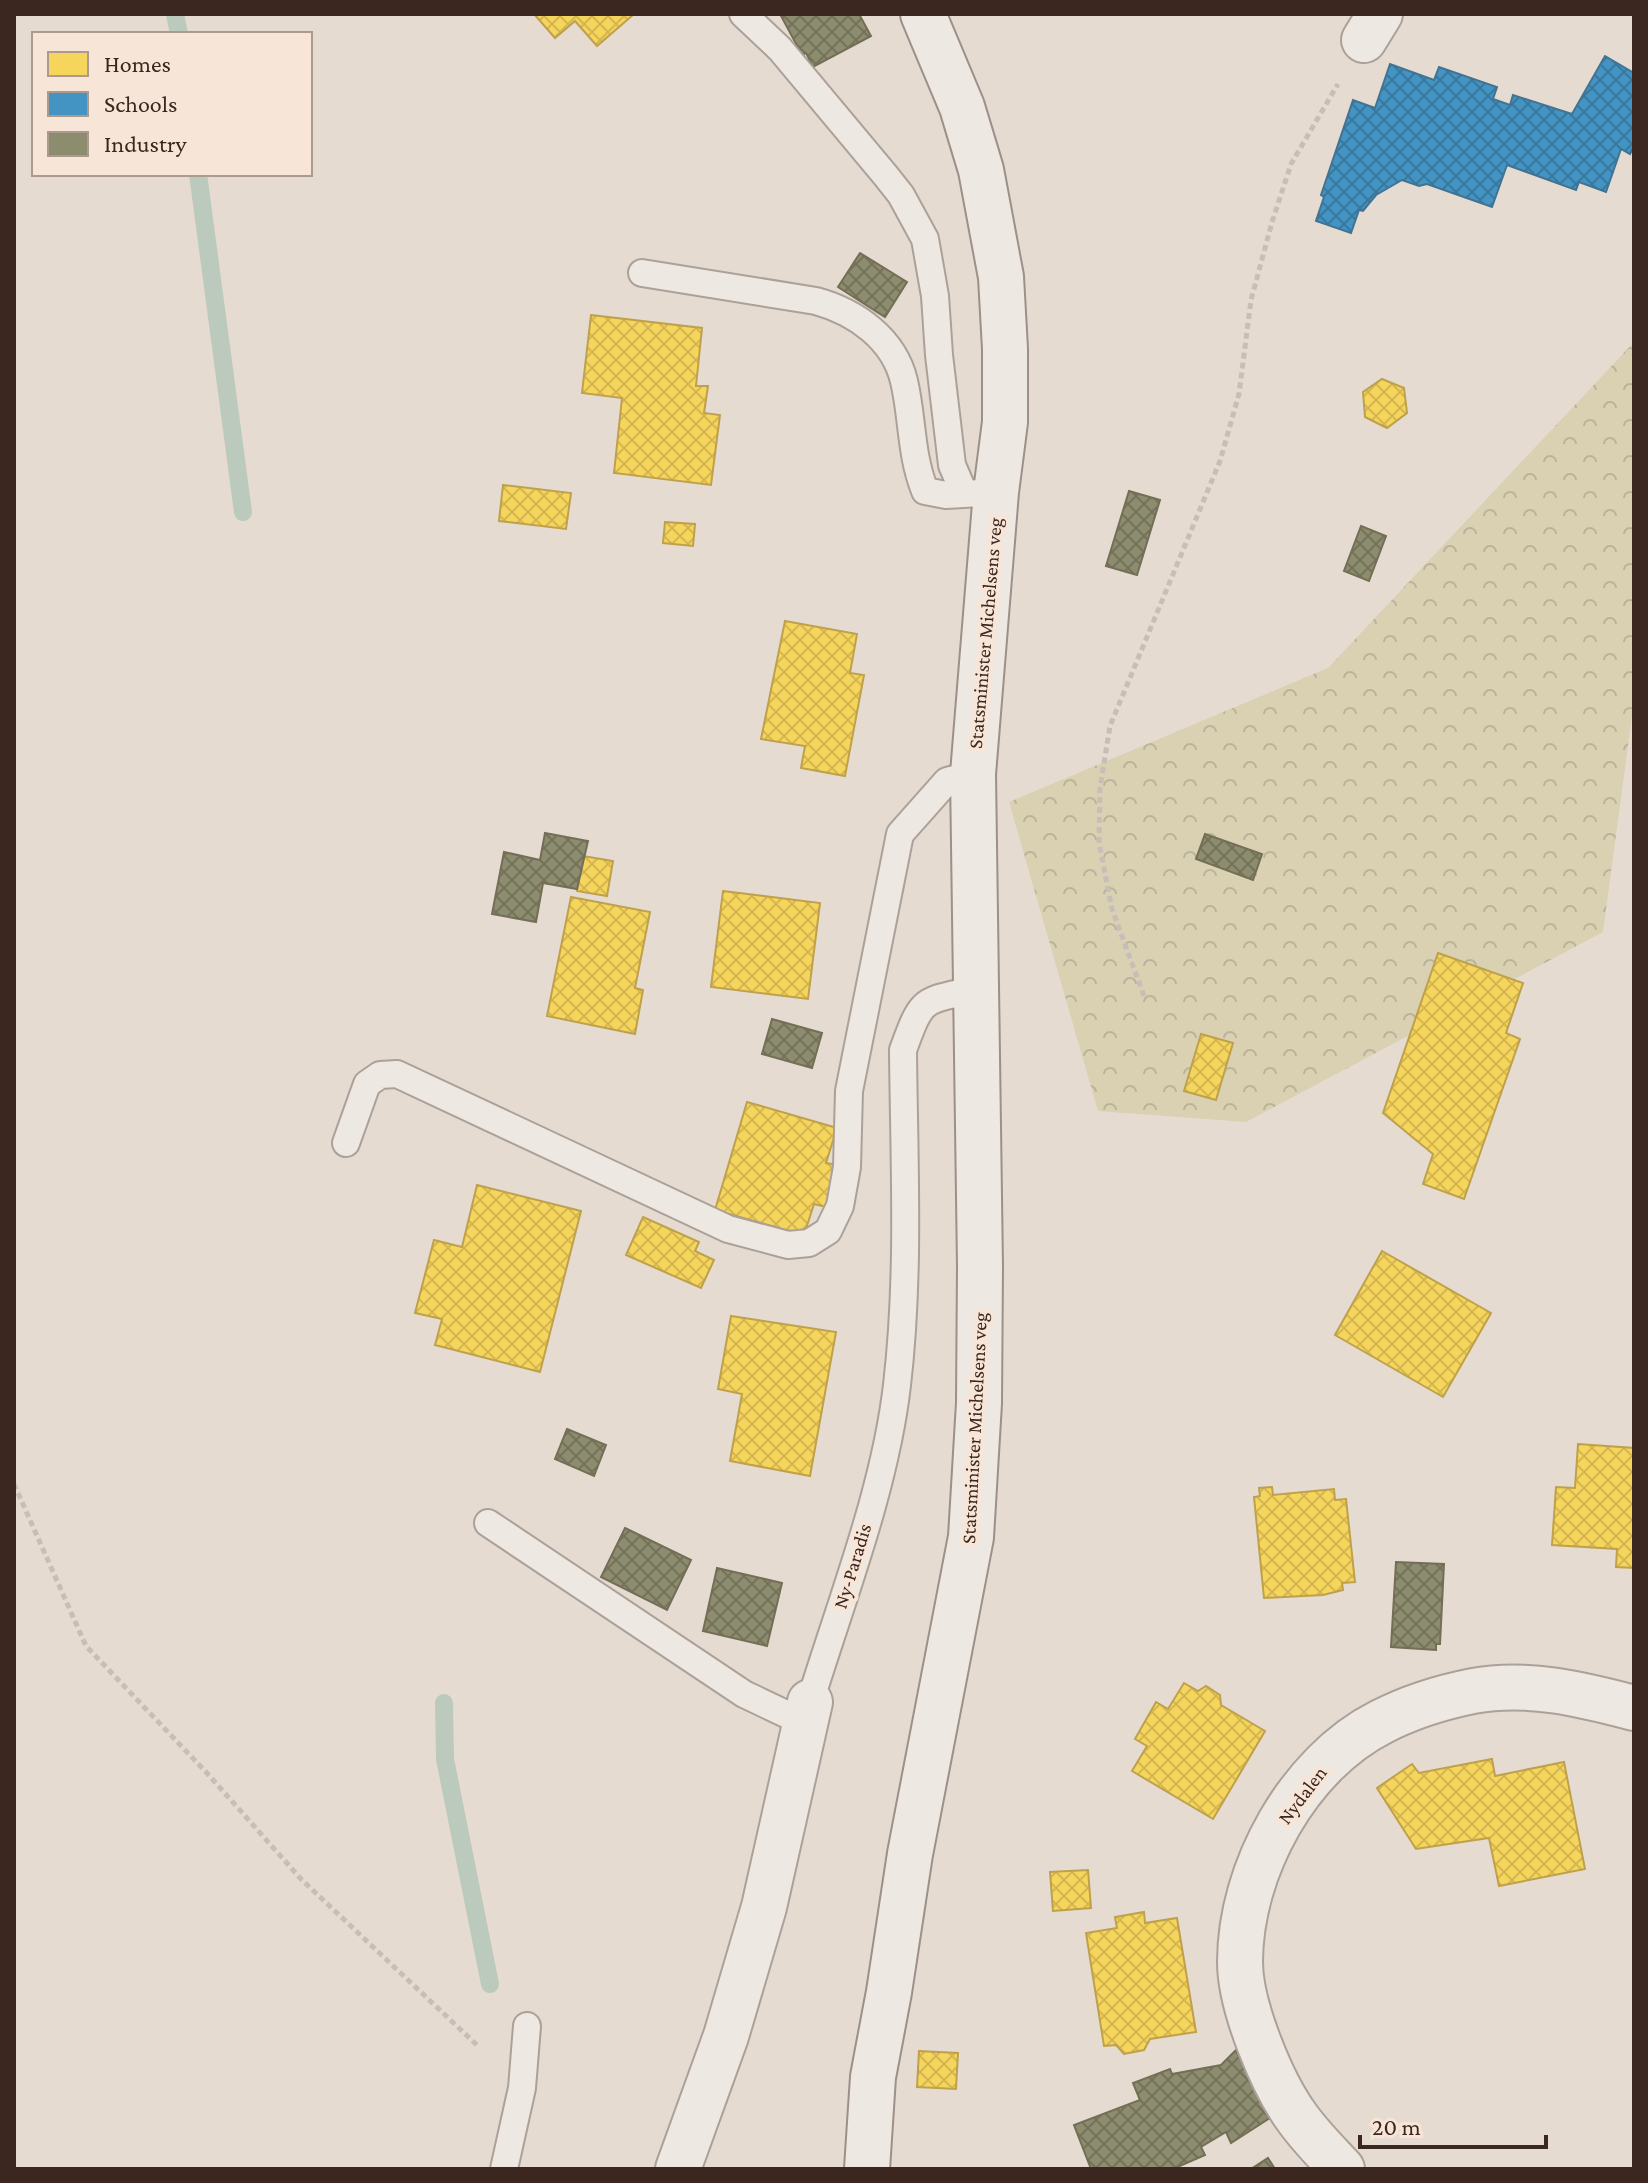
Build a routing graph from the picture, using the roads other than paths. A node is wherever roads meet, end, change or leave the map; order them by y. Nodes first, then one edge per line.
1 (743, 14) edge
2 (923, 14) edge
3 (642, 273) dead end
4 (980, 492) junction
5 (973, 774) junction
6 (977, 989) junction
7 (346, 1143) dead end
8 (488, 1523) dead end
9 (1634, 1708) edge
10 (807, 1712) junction
11 (527, 2026) dead end
12 (504, 2169) edge
13 (678, 2169) edge
14 (867, 2169) edge
15 (1342, 2169) edge

1 - 4 lane, Statsminister Michelsens veg
2 - 4 main road, Statsminister Michelsens veg
3 - 4 lane
4 - 5 main road, Statsminister Michelsens veg
5 - 6 main road, Statsminister Michelsens veg
5 - 7 lane, Statsminister Michelsens veg
6 - 10 lane, Ny-Paradis
6 - 14 main road, Statsminister Michelsens veg
8 - 10 lane
9 - 15 main road, Nydalen
10 - 13 main road, Ny-Paradis
11 - 12 lane

